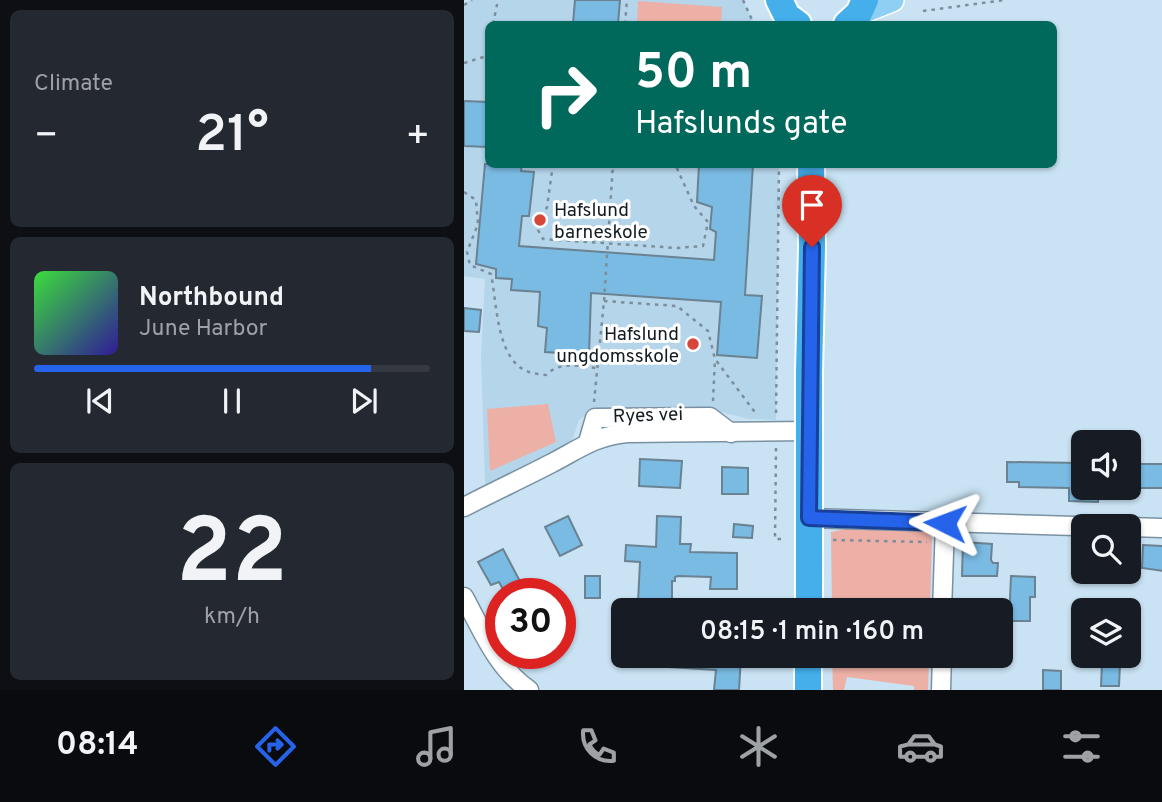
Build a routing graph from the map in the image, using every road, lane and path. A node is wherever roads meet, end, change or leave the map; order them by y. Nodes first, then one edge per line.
1 (472, 0) edge
2 (498, 0) edge
3 (627, 0) edge
4 (743, 0) edge
5 (892, 0) edge
6 (1005, 0) edge
7 (464, 5) edge
8 (923, 11) dead end
9 (857, 12) edge
10 (494, 21) edge
11 (625, 21) edge
12 (753, 21) edge
13 (485, 57) edge
14 (464, 63) edge
15 (552, 168) edge
16 (613, 168) edge
17 (677, 168) edge
18 (779, 168) edge
19 (810, 168) edge
20 (819, 168) edge
21 (464, 192) edge
22 (608, 243) junction
23 (812, 247) junction
24 (604, 301) junction
25 (715, 359) junction
26 (596, 368) junction
27 (593, 409) dead end
28 (710, 417) junction
29 (776, 426) junction
30 (809, 431) junction
31 (731, 433) junction
32 (588, 442) junction
33 (464, 507) edge
34 (809, 518) junction
35 (945, 523) junction
36 (1071, 526) edge
37 (1141, 527) edge
38 (1162, 528) edge
39 (787, 539) dead end
40 (833, 540) dead end
41 (944, 542) junction
42 (464, 597) edge
43 (809, 598) edge
44 (942, 598) edge
45 (808, 668) edge
46 (942, 668) edge
47 (529, 690) edge
48 (808, 690) edge
49 (941, 690) edge

1 - 7 path
2 - 10 path
3 - 11 path
4 - 12 path
5 - 9 main road
6 - 8 path
13 - 14 path
15 - 22 path
16 - 22 path
17 - 22 path
18 - 29 path
19 - 23 highway
20 - 23 highway
21 - 26 path
22 - 24 path
23 - 30 highway
24 - 25 path
24 - 26 path
25 - 28 path
25 - 29 path
26 - 27 path
28 - 31 street
28 - 32 street
29 - 30 street, Ryes vei
29 - 31 street, Ryes vei
29 - 39 path
30 - 34 highway
31 - 32 street, Ryes vei
32 - 33 street, Ryes vei
34 - 35 street
34 - 43 highway
35 - 36 street
35 - 41 street
37 - 38 street
40 - 41 path
41 - 44 street
42 - 47 street
45 - 48 highway
46 - 49 street

